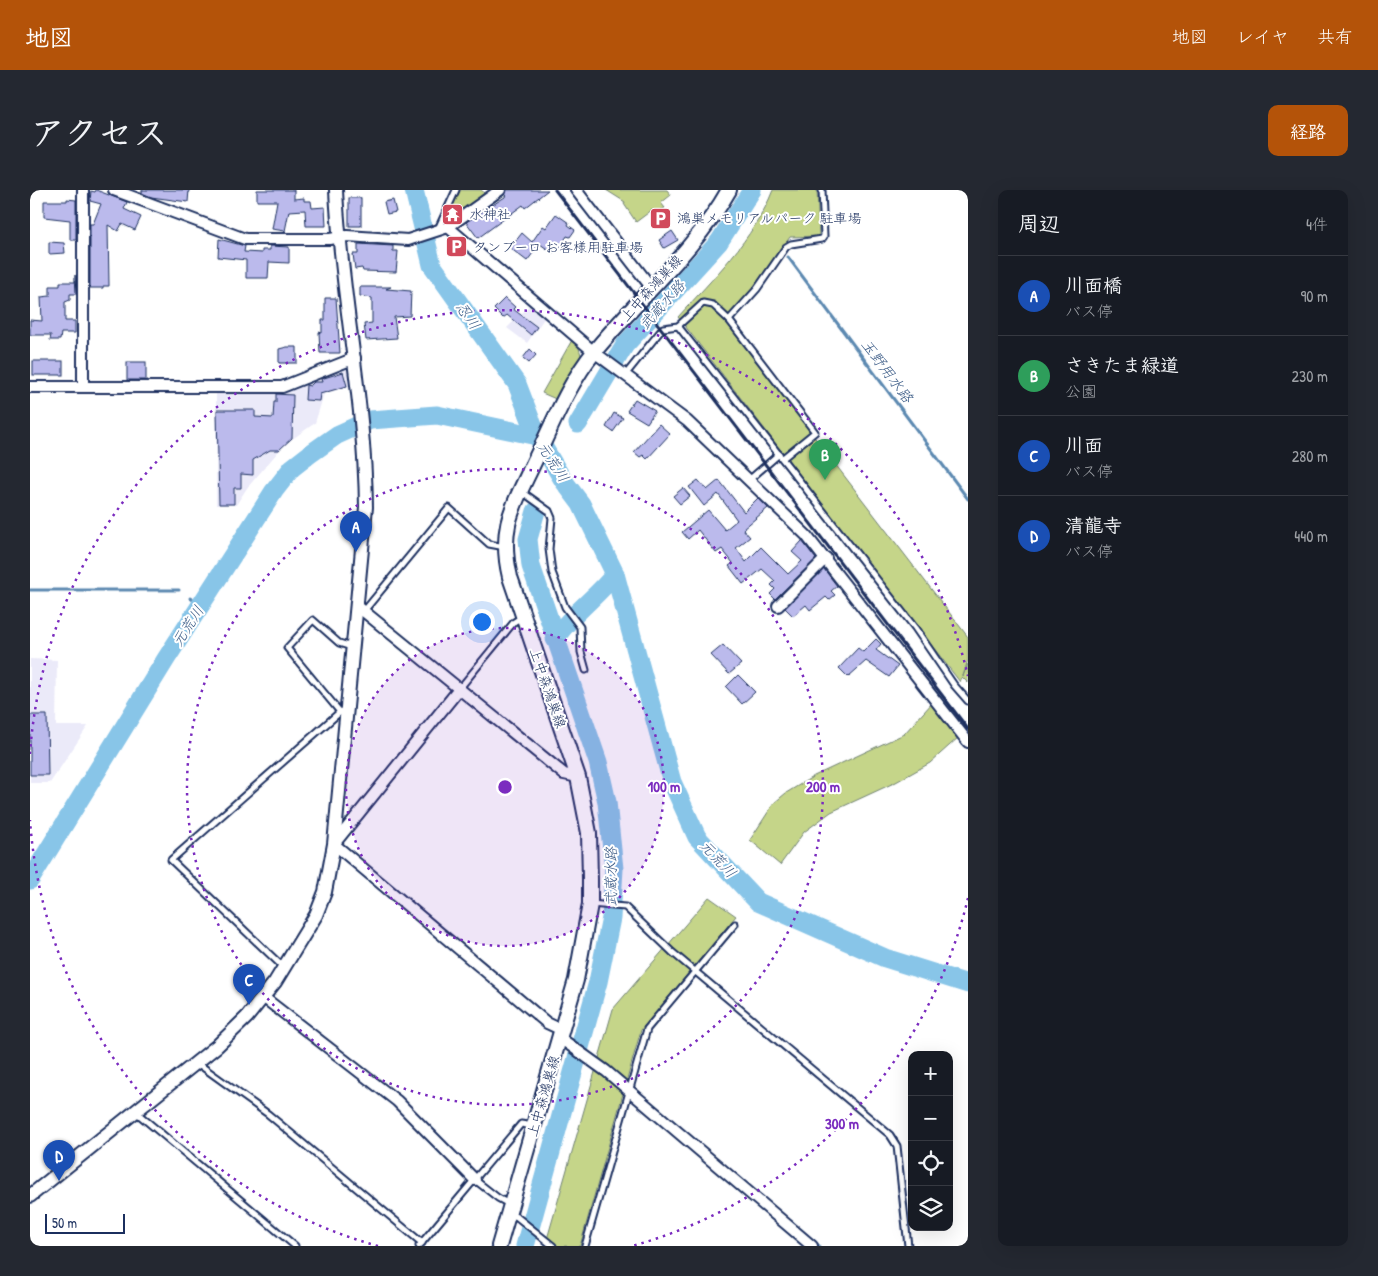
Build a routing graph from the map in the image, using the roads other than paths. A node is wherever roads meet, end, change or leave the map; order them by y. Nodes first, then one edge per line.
1 (83, 190) edge
2 (114, 190) edge
3 (336, 190) edge
4 (456, 190) edge
5 (500, 190) edge
6 (576, 190) edge
7 (729, 190) edge
8 (822, 190) edge
9 (448, 227) junction
10 (437, 232) junction
11 (338, 238) junction
12 (651, 287) junction
13 (729, 320) junction
14 (678, 326) junction
15 (598, 355) junction
16 (355, 358) junction
17 (623, 372) junction
18 (30, 387) edge
19 (83, 387) junction
20 (781, 456) junction
21 (749, 480) junction
22 (522, 487) junction
23 (505, 547) junction
24 (826, 558) junction
25 (778, 606) dead end
26 (360, 608) junction
27 (523, 617) junction
28 (352, 647) junction
29 (586, 670) dead end
30 (460, 688) junction
31 (968, 701) edge
32 (343, 712) junction
33 (968, 742) edge
34 (578, 777) junction
35 (334, 844) junction
36 (595, 904) junction
37 (735, 924) dead end
38 (284, 968) junction
39 (695, 971) junction
40 (263, 997) junction
41 (564, 1037) junction
42 (196, 1062) junction
43 (630, 1092) junction
44 (135, 1111) junction
45 (534, 1126) junction
46 (475, 1180) junction
47 (30, 1196) edge
48 (512, 1212) junction
49 (420, 1245) edge
50 (295, 1246) edge
51 (499, 1246) edge
52 (553, 1246) edge
53 (584, 1246) edge
54 (812, 1246) edge
55 (908, 1246) edge

1 - 19 street
2 - 11 street
3 - 11 street
4 - 10 lane
5 - 9 street
6 - 12 street
7 - 12 main road, 上中森鴻巣線
8 - 13 lane
9 - 10 street
9 - 15 street
10 - 11 street
11 - 16 street
12 - 15 main road, 上中森鴻巣線
13 - 14 lane
13 - 20 lane
14 - 17 lane
14 - 20 lane
15 - 17 street
15 - 22 main road, 上中森鴻巣線
16 - 19 street
16 - 26 street
17 - 21 street
18 - 19 street
20 - 21 lane
20 - 31 lane
21 - 24 street
22 - 23 main road, 上中森鴻巣線
22 - 29 lane
23 - 26 lane
23 - 27 main road, 上中森鴻巣線
24 - 25 street
24 - 33 street
26 - 28 street
26 - 30 street
27 - 30 lane
27 - 34 main road, 上中森鴻巣線
28 - 32 street
28 - 32 lane
30 - 34 street
30 - 35 street
32 - 35 street
32 - 38 lane
34 - 36 main road, 上中森鴻巣線
35 - 38 street
35 - 41 street
36 - 39 lane
36 - 41 main road, 上中森鴻巣線
37 - 39 lane
38 - 40 street
39 - 43 lane
39 - 55 lane
40 - 42 street
40 - 46 street
41 - 43 street
41 - 45 main road, 上中森鴻巣線
42 - 44 street
42 - 49 lane
43 - 53 lane
43 - 54 street
44 - 47 street
44 - 50 lane
45 - 46 lane
45 - 48 main road, 上中森鴻巣線
46 - 48 lane
46 - 49 lane
48 - 51 main road, 上中森鴻巣線
48 - 52 lane

